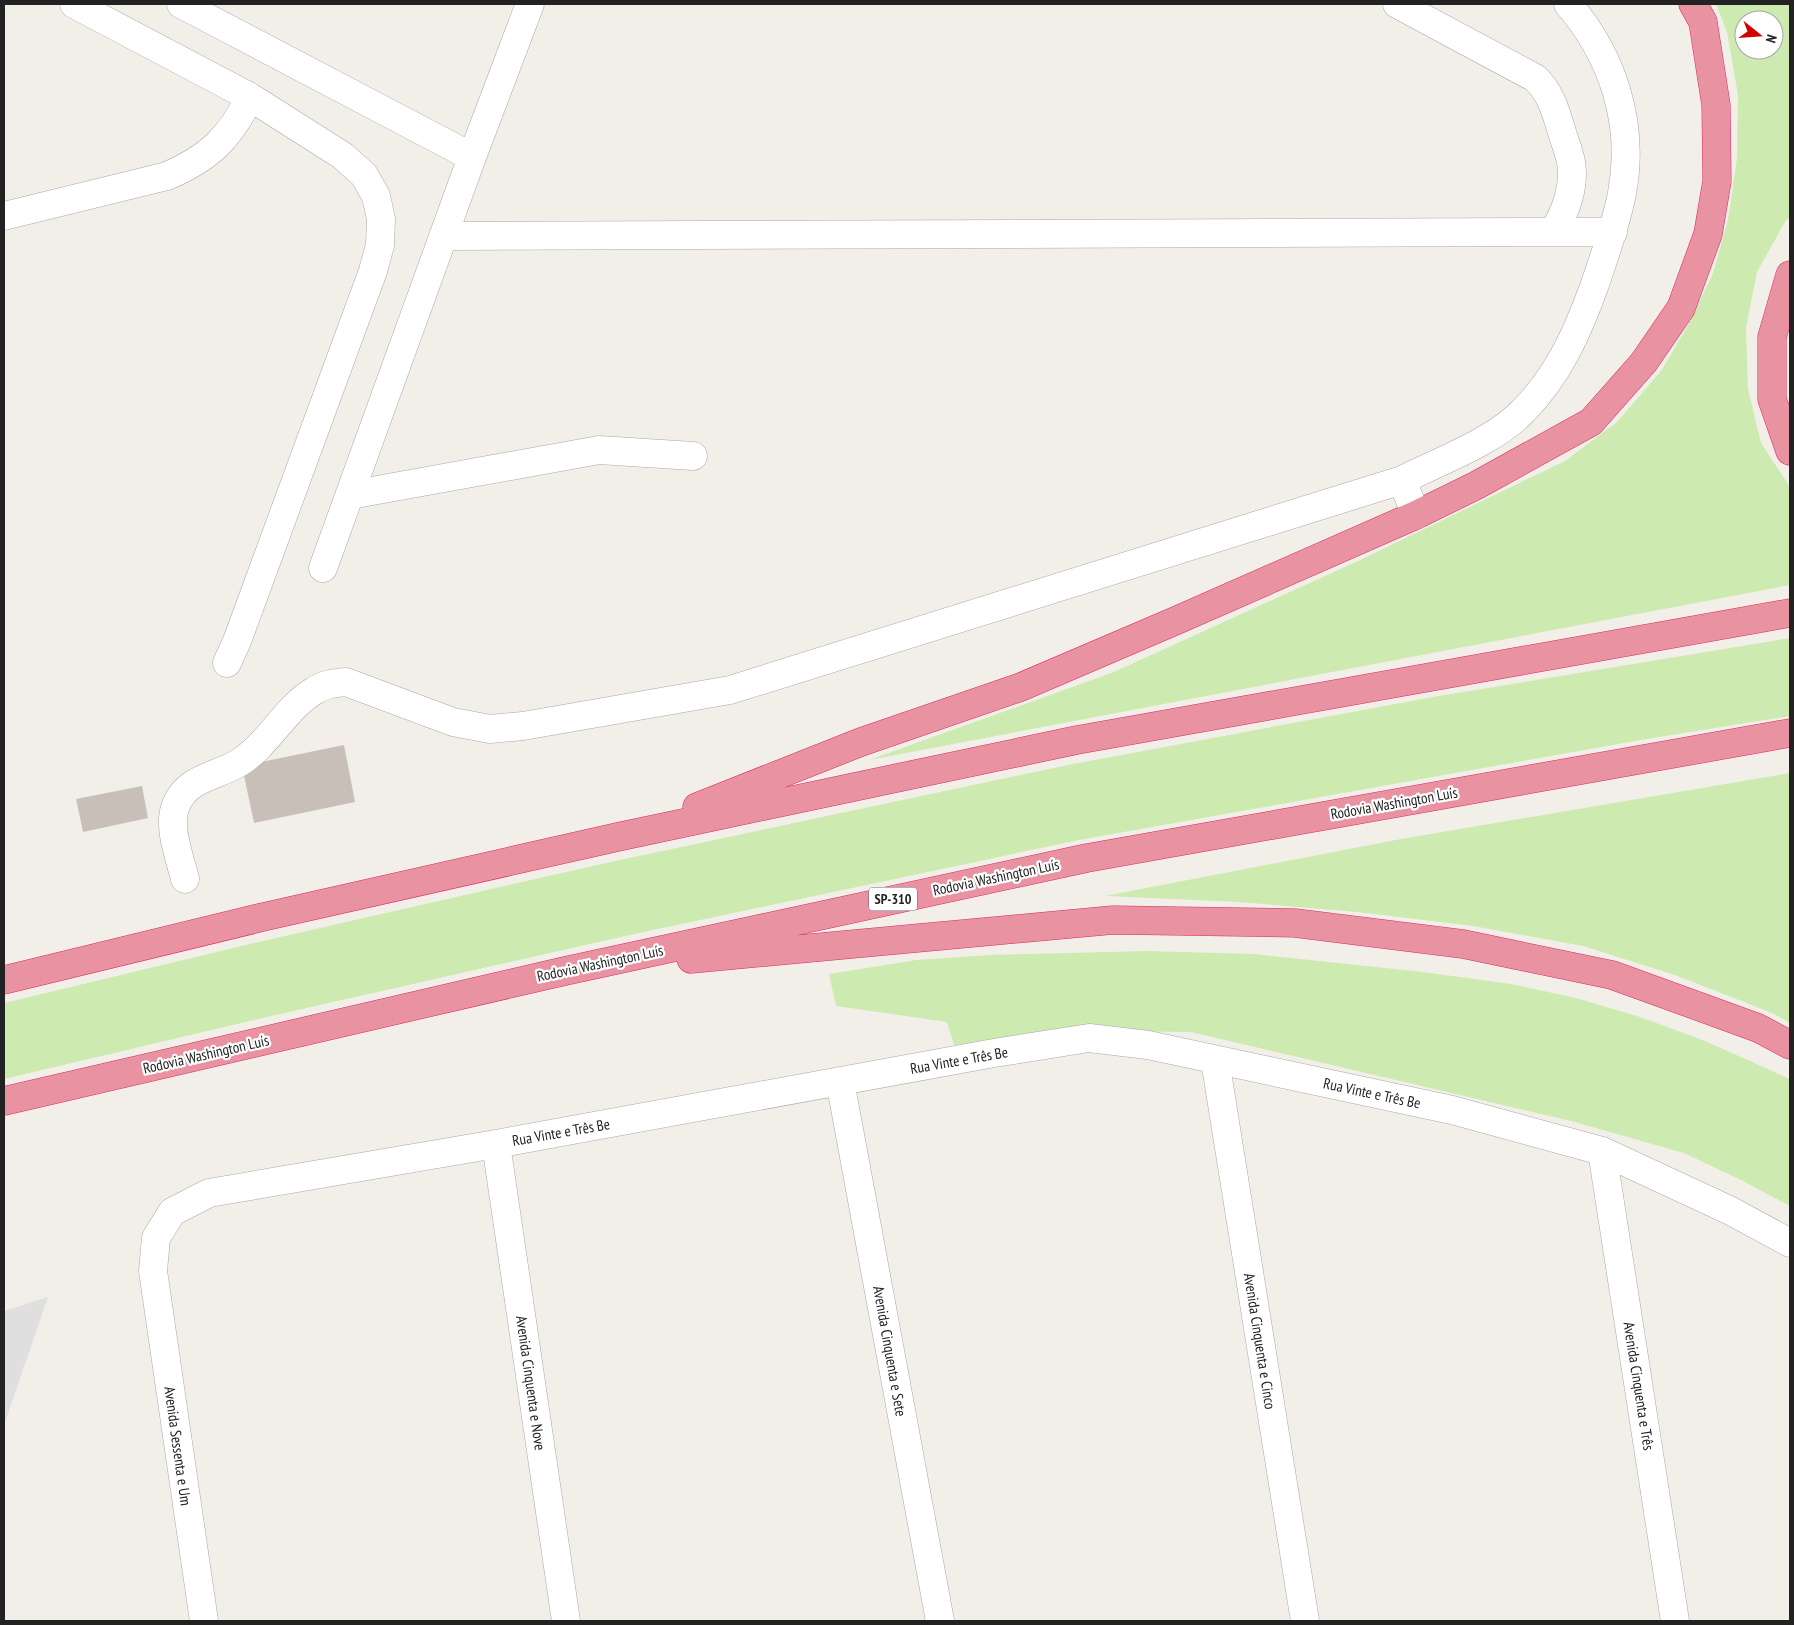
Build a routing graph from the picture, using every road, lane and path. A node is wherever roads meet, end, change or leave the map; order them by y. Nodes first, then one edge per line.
1 (74, 4) edge
2 (181, 4) edge
3 (530, 4) edge
4 (1397, 4) edge
5 (1568, 4) edge
6 (1693, 4) edge
7 (250, 97) junction
8 (472, 157) junction
9 (4, 216) edge
10 (1553, 232) junction
11 (1613, 232) junction
12 (444, 236) junction
13 (1790, 275) edge
14 (1790, 451) edge
15 (693, 456) dead end
16 (1402, 480) junction
17 (350, 495) junction
18 (1416, 515) junction
19 (323, 568) dead end
20 (1790, 613) edge
21 (227, 663) dead end
22 (1790, 733) edge
23 (622, 836) junction
24 (185, 879) dead end
25 (565, 971) junction
26 (4, 980) edge
27 (1790, 1045) edge
28 (1215, 1060) junction
29 (840, 1081) junction
30 (4, 1101) edge
31 (496, 1144) junction
32 (1602, 1151) junction
33 (1790, 1243) edge
34 (152, 1271) joint
35 (204, 1621) edge
36 (566, 1621) edge
37 (940, 1621) edge
38 (1306, 1621) edge
39 (1675, 1621) edge

1 - 7 street
2 - 8 street
3 - 8 street
4 - 10 street
5 - 11 street
6 - 18 highway
7 - 9 street
7 - 21 street
8 - 12 street
10 - 11 street
10 - 12 street
11 - 16 street
12 - 17 street
13 - 14 highway
15 - 17 street
16 - 18 street
16 - 24 street
17 - 19 street
18 - 23 highway
20 - 23 highway
22 - 25 highway, Rodovia Washington Luís / SP-310
23 - 26 highway
25 - 27 highway
25 - 30 highway, Rodovia Washington Luís / SP-310
28 - 29 street, Rua Vinte e Três Be
28 - 32 street, Rua Vinte e Três Be
28 - 38 street, Avenida Cinquenta e Cinco
29 - 31 street, Rua Vinte e Três Be
29 - 37 street, Avenida Cinquenta e Sete
31 - 34 street, Rua Vinte e Três Be
31 - 36 street, Avenida Cinquenta e Nove
32 - 33 street, Rua Vinte e Três Be
32 - 39 street, Avenida Cinquenta e Três
34 - 35 street, Avenida Sessenta e Um

